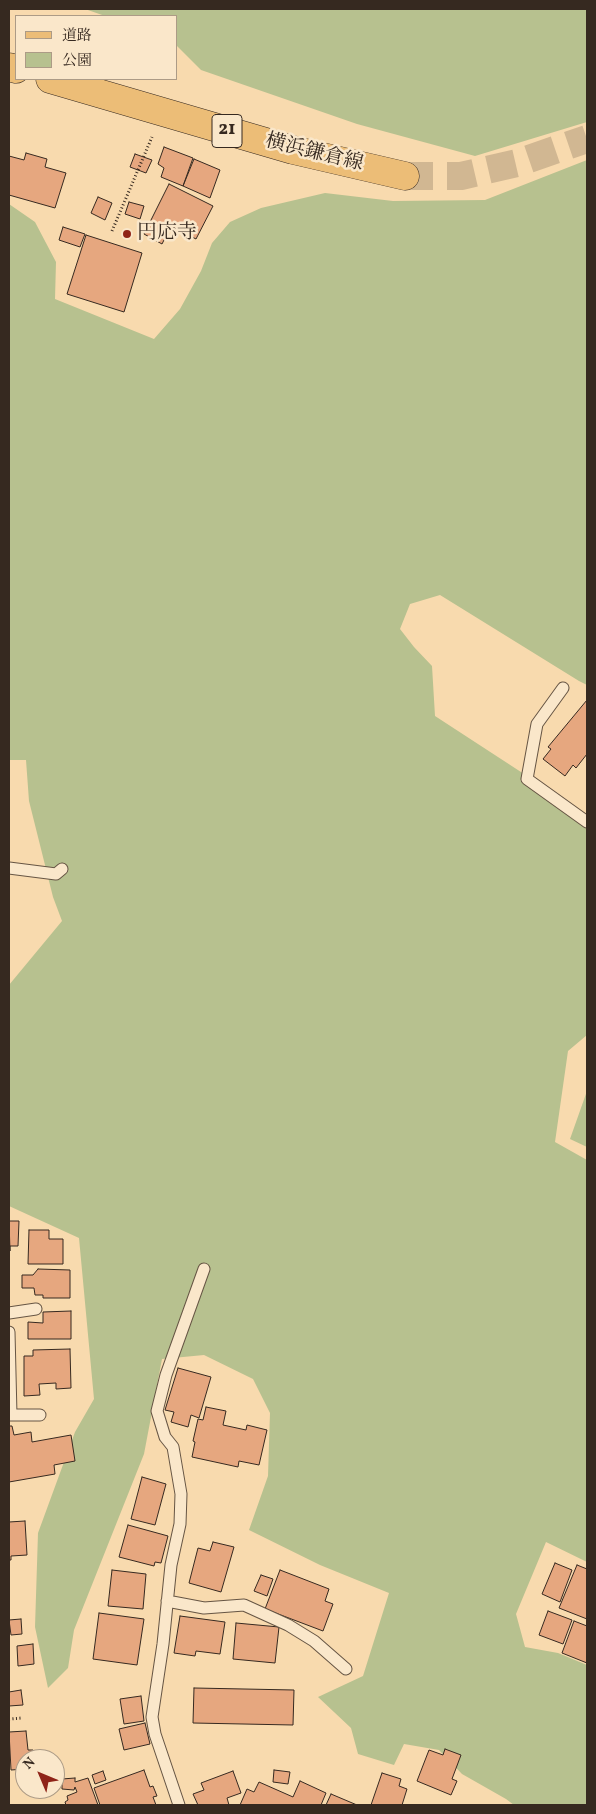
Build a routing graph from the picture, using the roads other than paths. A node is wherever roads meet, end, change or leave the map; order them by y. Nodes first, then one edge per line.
1 (53, 80) edge
2 (405, 176) tunnel mouth
3 (563, 688) dead end
4 (587, 822) edge
5 (9, 868) edge
6 (62, 869) dead end
7 (204, 1269) dead end
8 (36, 1309) dead end
9 (9, 1313) edge
10 (9, 1332) edge
11 (40, 1414) dead end
12 (10, 1415) edge
13 (167, 1601) junction
14 (346, 1668) dead end
15 (180, 1805) edge

1 - 2 main road, 横浜鎌倉線 / 21
3 - 4 lane
5 - 6 lane
7 - 13 lane
8 - 9 lane
10 - 12 lane
11 - 12 lane
13 - 14 lane
13 - 15 lane

